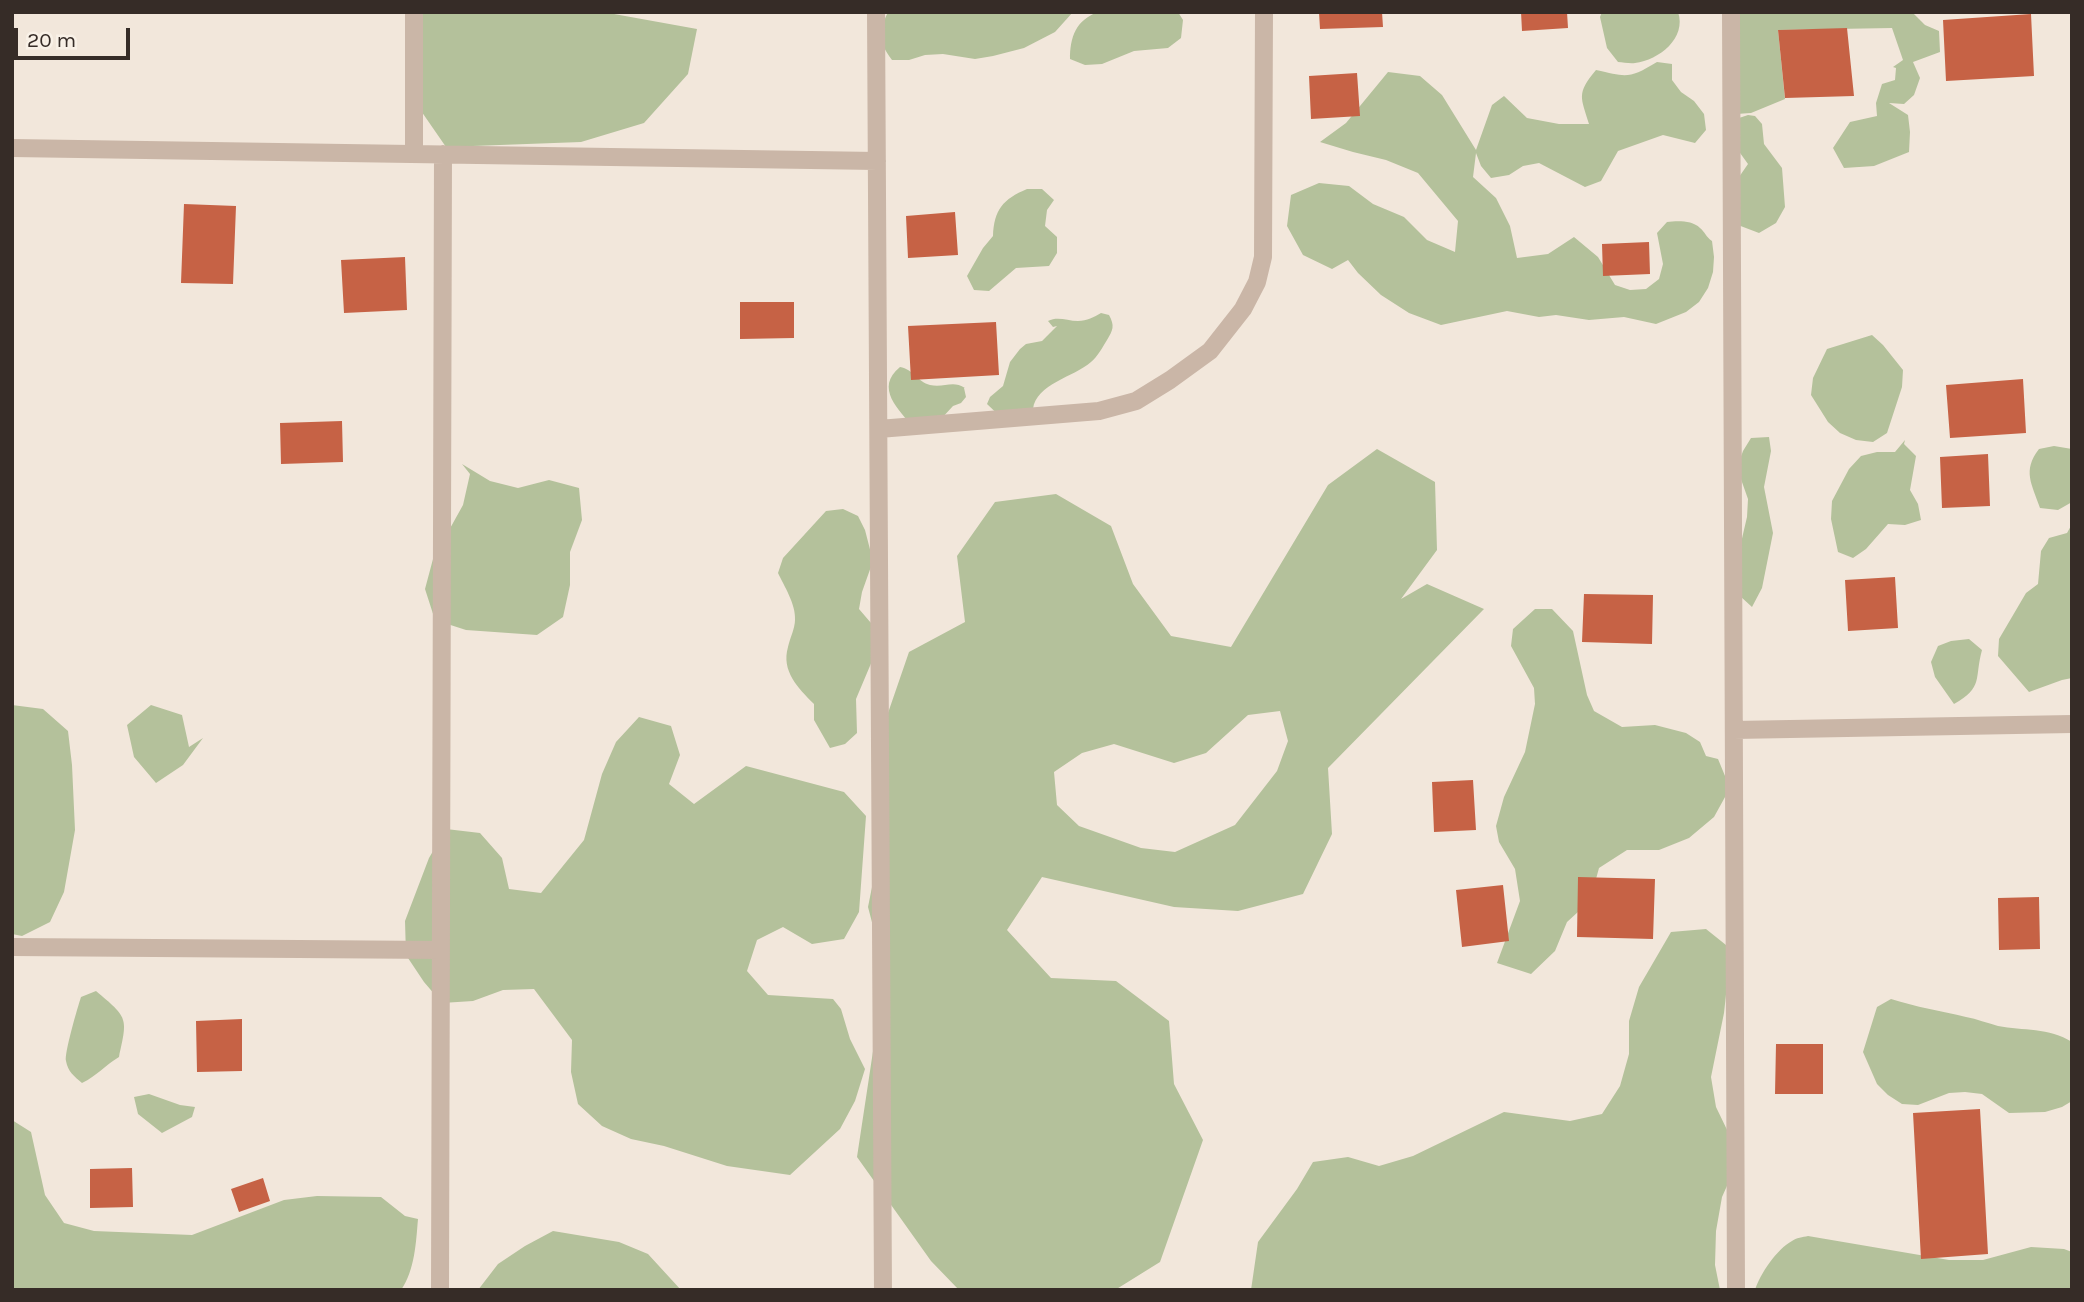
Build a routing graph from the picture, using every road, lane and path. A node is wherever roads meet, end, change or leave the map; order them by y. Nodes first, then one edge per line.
1 (414, 12) edge
2 (876, 12) edge
3 (1264, 12) edge
4 (1731, 12) edge
5 (12, 148) edge
6 (414, 154) junction
7 (443, 154) junction
8 (877, 161) junction
9 (879, 429) junction
10 (2072, 724) edge
11 (1734, 730) junction
12 (12, 947) edge
13 (441, 950) junction
14 (440, 1290) edge
15 (883, 1290) edge
16 (1737, 1290) edge

1 - 6 street
2 - 8 street
3 - 9 street
4 - 11 street
5 - 6 street
6 - 7 street
7 - 8 street
7 - 13 street
8 - 9 street
9 - 15 street
10 - 11 street
11 - 16 street
12 - 13 street
13 - 14 street

